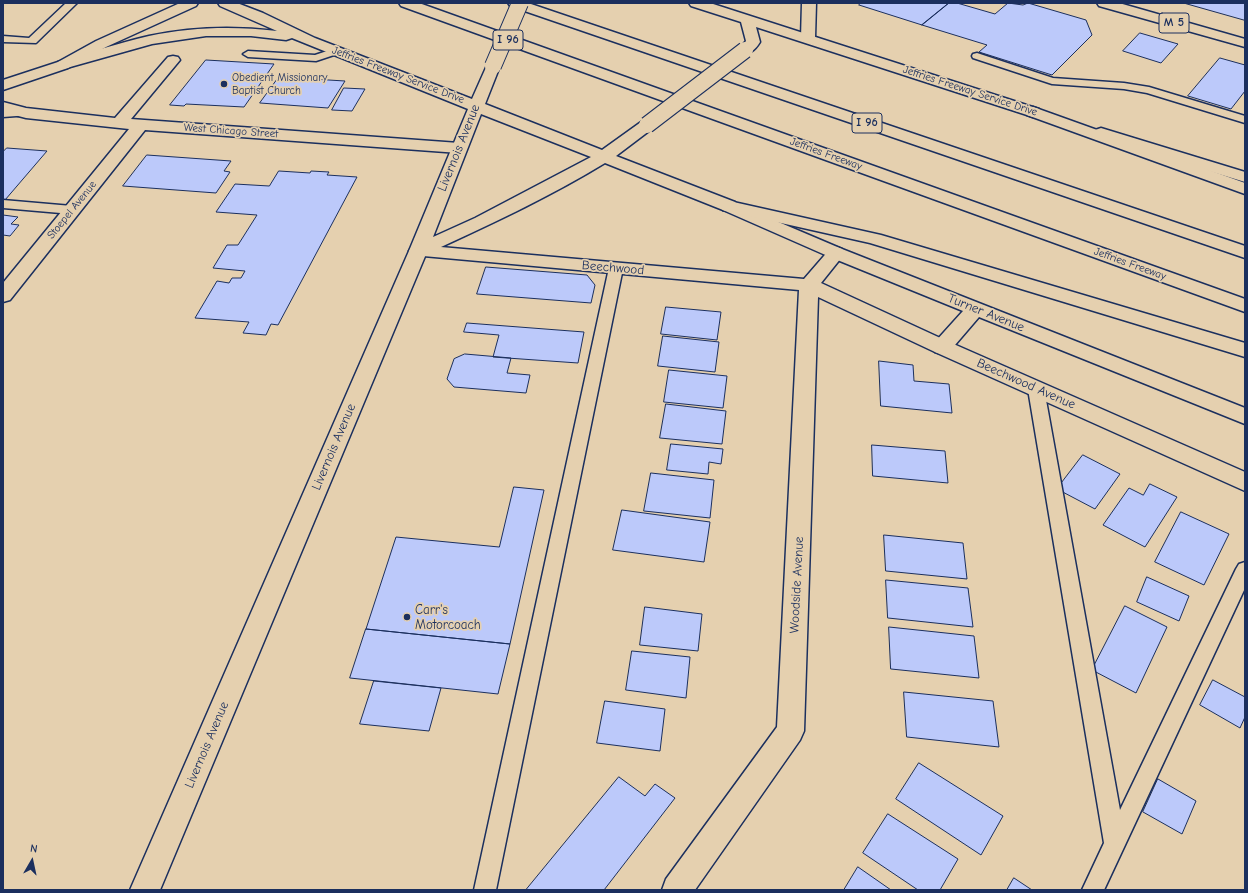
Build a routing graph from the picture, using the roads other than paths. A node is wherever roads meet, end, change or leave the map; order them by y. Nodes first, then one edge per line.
1 (72, 3) edge
2 (191, 3) edge
3 (225, 3) edge
4 (406, 3) edge
5 (515, 3) edge
6 (520, 3) edge
7 (696, 3) edge
8 (809, 3) edge
9 (1104, 3) edge
10 (747, 20) junction
11 (808, 38) junction
12 (3, 39) edge
13 (310, 41) junction
14 (1245, 43) edge
15 (336, 51) junction
16 (248, 54) dead end
17 (977, 56) dead end
18 (173, 60) dead end
19 (63, 66) junction
20 (3, 85) edge
21 (477, 106) junction
22 (3, 108) edge
23 (1033, 112) junction
24 (26, 113) junction
25 (3, 114) edge
26 (1245, 120) edge
27 (119, 123) junction
28 (141, 124) junction
29 (459, 148) junction
30 (605, 156) junction
31 (1245, 177) edge
32 (1245, 189) edge
33 (3, 204) edge
34 (729, 206) junction
35 (72, 210) junction
36 (418, 251) junction
37 (1245, 252) edge
38 (836, 254) junction
39 (616, 268) junction
40 (809, 285) junction
41 (3, 296) edge
42 (1245, 306) edge
43 (975, 309) junction
44 (942, 347) junction
45 (1245, 350) edge
46 (1036, 389) junction
47 (1245, 416) edge
48 (1245, 482) edge
49 (1245, 569) edge
50 (1115, 843) junction
51 (145, 890) edge
52 (485, 890) edge
53 (677, 890) edge
54 (1092, 890) edge

1 - 12 lane
2 - 19 main road
3 - 13 main road, Jeffries Freeway Service Drive
4 - 42 main road, Jeffries Freeway / I 96
5 - 37 main road, I 96
6 - 21 main road, Livernois Avenue, bridge
7 - 10 main road, Jeffries Freeway Service Drive
8 - 11 main road
9 - 14 main road, M 5
10 - 11 main road, Jeffries Freeway Service Drive
10 - 30 main road, bridge
11 - 23 main road, Jeffries Freeway Service Drive
13 - 15 main road, Jeffries Freeway Service Drive
13 - 19 main road
15 - 16 lane
15 - 21 main road, Jeffries Freeway Service Drive
17 - 26 lane
18 - 27 main road
19 - 20 main road
21 - 29 main road, Livernois Avenue
21 - 30 main road, Jeffries Freeway Service Drive
22 - 24 main road, West Chicago Street
23 - 31 main road, Jeffries Freeway Service Drive
23 - 32 main road
24 - 25 lane
24 - 27 main road, West Chicago Street
27 - 28 main road, West Chicago Street
28 - 29 main road, West Chicago Street
28 - 35 main road, Stoepel Avenue
29 - 36 main road, Livernois Avenue
30 - 34 main road, Jeffries Freeway Service Drive
30 - 36 main road
33 - 35 lane
34 - 38 main road, Turner Avenue
34 - 45 main road
35 - 41 main road, Stoepel Avenue
36 - 39 main road, Beechwood
36 - 51 main road, Livernois Avenue
38 - 40 main road
38 - 43 main road, Turner Avenue
39 - 40 main road, Beechwood
39 - 52 lane
40 - 44 main road, Beechwood Avenue
40 - 53 main road, Woodside Avenue
43 - 44 main road
43 - 47 main road, Turner Avenue
44 - 46 main road, Beechwood Avenue
46 - 48 main road, Beechwood Avenue
46 - 50 lane
49 - 50 lane
50 - 54 lane

